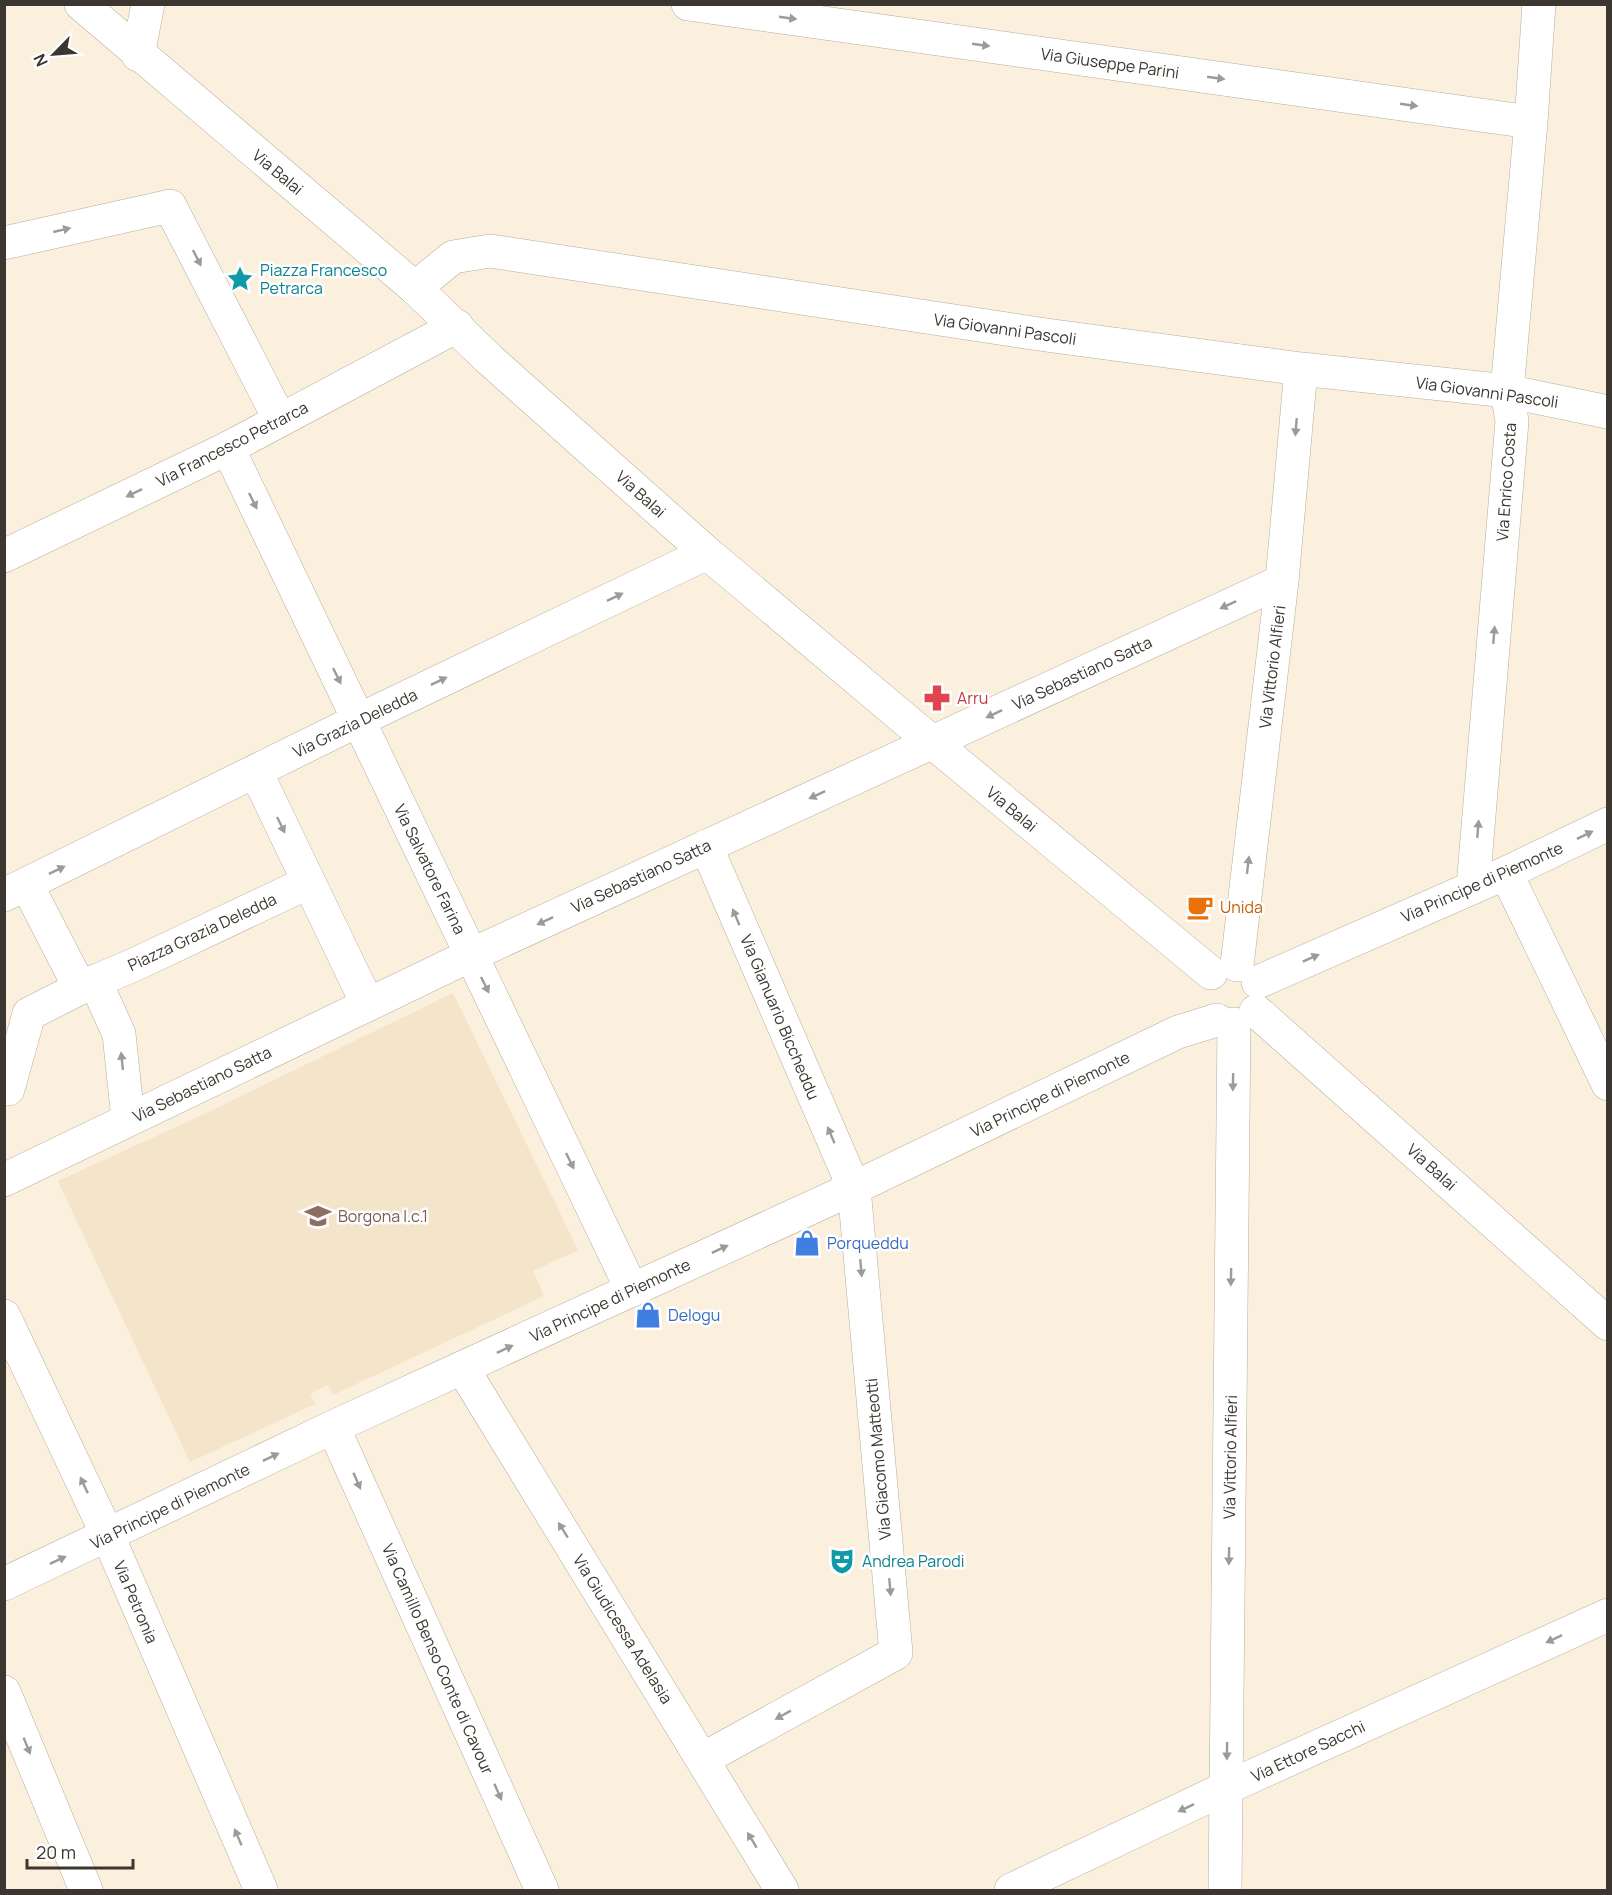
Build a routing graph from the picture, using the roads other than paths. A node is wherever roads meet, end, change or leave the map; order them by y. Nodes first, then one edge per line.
1 (81, 4) edge
2 (148, 4) edge
3 (688, 4) edge
4 (1539, 4) edge
5 (138, 55) junction
6 (1531, 122) junction
7 (4, 243) edge
8 (415, 288) junction
9 (457, 326) junction
10 (1301, 369) junction
11 (1507, 391) junction
12 (1608, 412) edge
13 (280, 420) junction
14 (228, 448) junction
15 (707, 553) junction
16 (4, 556) edge
17 (1282, 581) junction
18 (359, 720) junction
19 (932, 742) junction
20 (256, 772) junction
21 (1608, 824) edge
22 (706, 846) junction
23 (1506, 873) junction
24 (309, 882) junction
25 (1473, 887) junction
26 (16, 890) edge
27 (471, 955) junction
28 (87, 984) junction
29 (1235, 996) junction
30 (367, 1004) junction
31 (1608, 1084) edge
32 (8, 1089) dead end
33 (128, 1119) junction
34 (4, 1180) edge
35 (854, 1188) junction
36 (632, 1290) junction
37 (4, 1316) edge
38 (1608, 1324) edge
39 (463, 1369) junction
40 (333, 1427) junction
41 (108, 1536) junction
42 (4, 1584) edge
43 (1608, 1615) edge
44 (4, 1692) edge
45 (703, 1759) junction
46 (1226, 1788) junction
47 (86, 1890) edge
48 (261, 1890) edge
49 (542, 1890) edge
50 (782, 1890) edge
51 (1011, 1890) edge
52 (1225, 1890) edge

1 - 5 street, Via Balai
2 - 5 street
3 -> 6 street, Via Giuseppe Parini
4 - 6 street, Via Enrico Costa
5 - 8 street, Via Balai
6 - 11 street, Via Enrico Costa
7 -> 13 street
8 - 9 street, Via Balai
8 - 10 street, Via Giovanni Pascoli
9 - 13 street, Via Francesco Petrarca
9 - 15 street, Via Balai
10 - 11 street, Via Giovanni Pascoli
10 -> 17 street, Via Vittorio Alfieri
11 - 12 street, Via Giovanni Pascoli
25 -> 11 street, Via Enrico Costa
13 - 14 street, Via Francesco Petrarca
14 -> 16 street, Via Francesco Petrarca
14 -> 18 street, Via Salvatore Farina
18 -> 15 street, Via Grazia Deledda
15 - 19 street, Via Balai
17 -> 19 street, Via Sebastiano Satta
29 -> 17 street, Via Vittorio Alfieri
18 - 20 street, Via Grazia Deledda
18 - 27 street, Via Salvatore Farina
19 -> 22 street, Via Sebastiano Satta
19 - 29 street, Via Balai
20 -> 24 street
26 -> 20 street, Via Grazia Deledda
23 -> 21 street, Via Principe di Piemonte
22 -> 27 street, Via Sebastiano Satta
35 -> 22 street, Via Gianuario Biccheddu
23 - 25 street, Via Principe di Piemonte
23 - 31 street
24 - 28 street, Piazza Grazia Deledda
24 - 30 street
29 -> 25 street, Via Principe di Piemonte
26 - 28 street
27 - 30 street, Via Sebastiano Satta
27 -> 36 street, Via Salvatore Farina
28 - 32 street, Piazza Grazia Deledda
33 -> 28 street
29 - 35 street, Via Principe di Piemonte
29 - 38 street, Via Balai
29 -> 46 street, Via Vittorio Alfieri
30 - 33 street, Via Sebastiano Satta
33 - 34 street, Via Sebastiano Satta
36 -> 35 street, Via Principe di Piemonte
35 -> 45 street, Via Giacomo Matteotti
39 -> 36 street, Via Principe di Piemonte
41 -> 37 street, Via Petronia
39 - 40 street, Via Principe di Piemonte
45 -> 39 street, Via Giudicessa Adelasia
41 -> 40 street, Via Principe di Piemonte
40 -> 49 street, Via Camillo Benso Conte di Cavour
42 -> 41 street, Via Principe di Piemonte
48 -> 41 street, Via Petronia
43 -> 46 street, Via Ettore Sacchi
44 -> 47 street
50 -> 45 street, Via Giudicessa Adelasia
46 -> 51 street, Via Ettore Sacchi
46 - 52 street, Via Vittorio Alfieri

